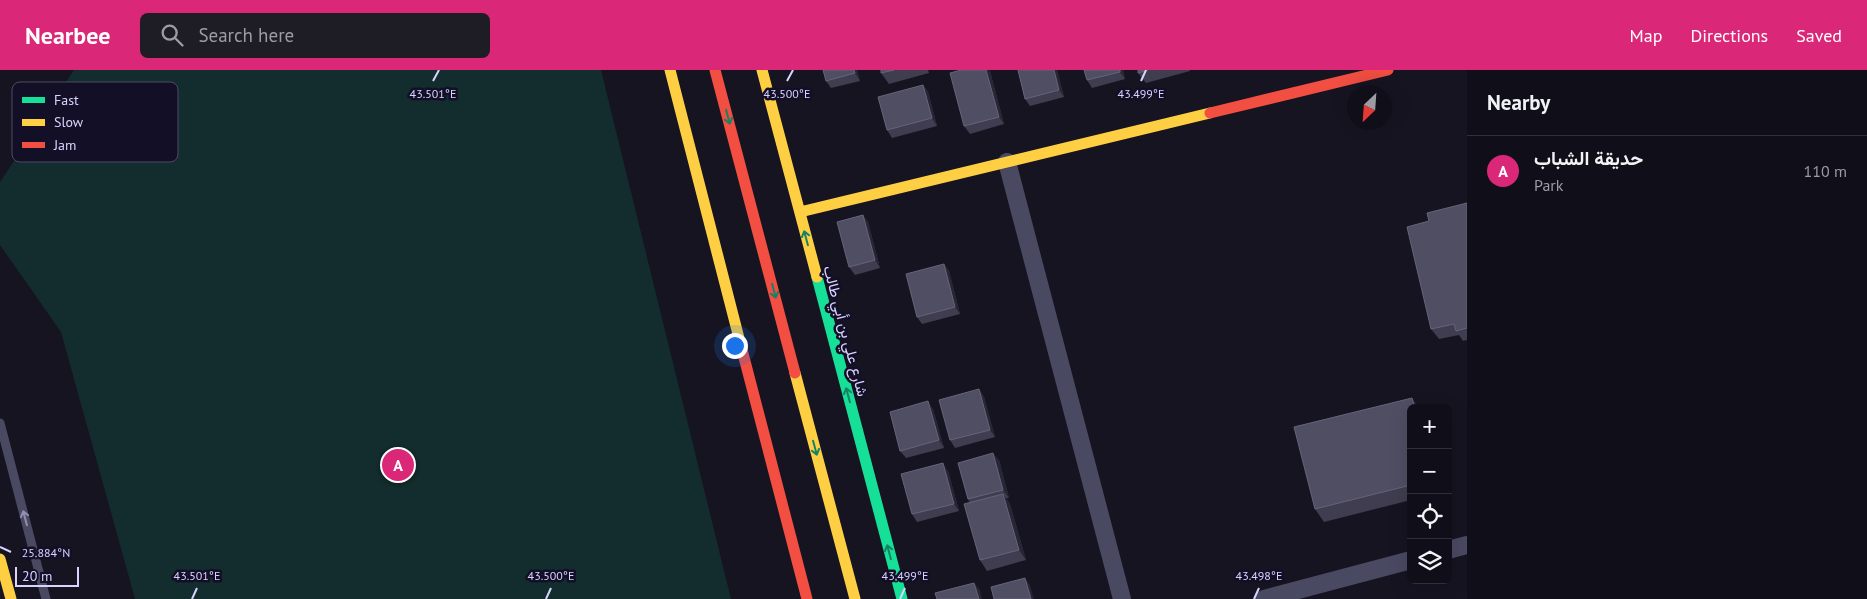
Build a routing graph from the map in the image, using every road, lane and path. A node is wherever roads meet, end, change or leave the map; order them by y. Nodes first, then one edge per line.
1 (670, 70) edge
2 (715, 70) edge
3 (762, 70) edge
4 (1382, 71) edge
5 (1007, 162) junction
6 (800, 212) junction
7 (0, 423) edge
8 (1467, 545) edge
9 (1452, 549) edge
10 (0, 559) edge
11 (1407, 561) edge
12 (3, 582) edge
13 (11, 599) edge
14 (46, 599) edge
15 (807, 599) edge
16 (855, 599) edge
17 (902, 599) edge
18 (1122, 599) edge
19 (1264, 599) edge

1 - 15 street
2 -> 16 street
3 - 6 street, شارع علي بن أبي طالب
4 - 5 street
5 - 6 street
5 - 18 street
17 -> 6 street, شارع علي بن أبي طالب
14 -> 7 lane
8 - 9 street
10 - 12 street
11 - 19 street
12 - 13 street

